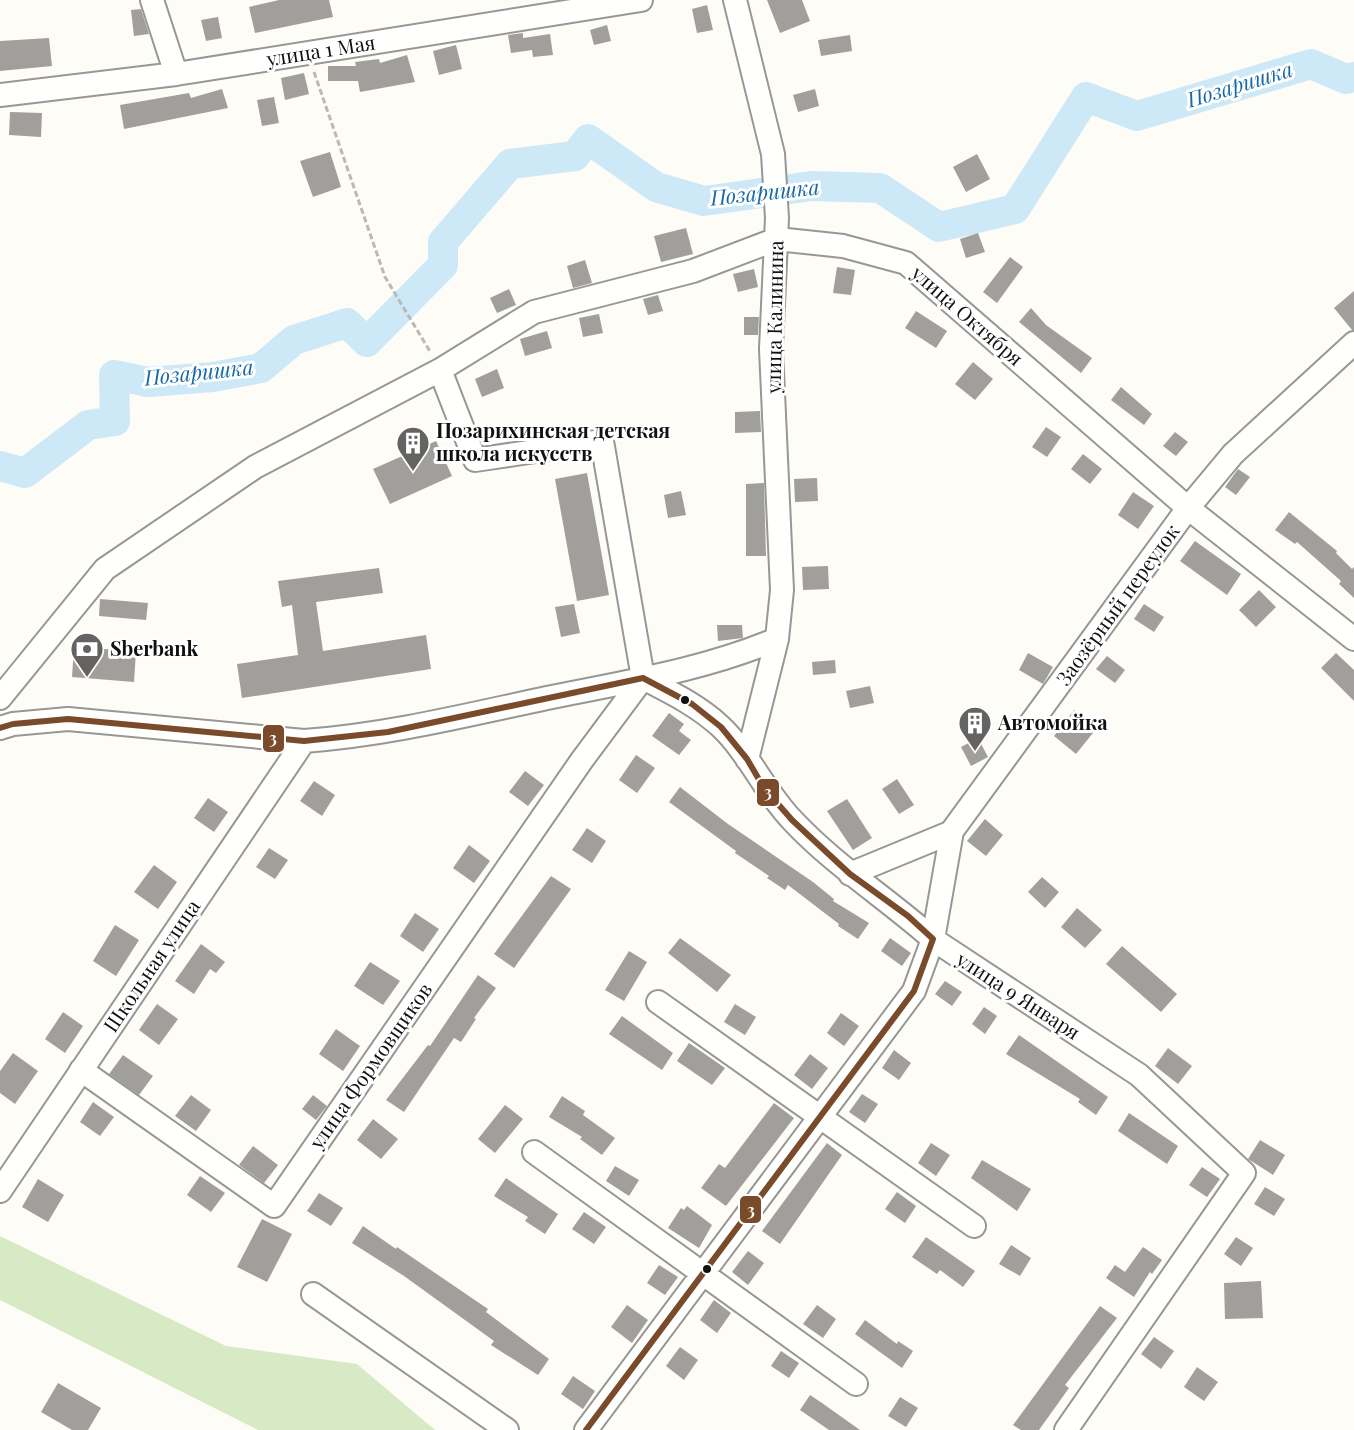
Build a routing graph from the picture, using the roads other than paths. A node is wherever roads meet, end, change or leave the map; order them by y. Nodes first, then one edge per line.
1 (152, 0) edge
2 (641, 0) edge
3 (735, 0) edge
4 (176, 74) junction
5 (0, 95) edge
6 (777, 229) junction
7 (1354, 343) edge
8 (440, 370) junction
9 (1188, 508) junction
10 (777, 639) junction
11 (1354, 639) edge
12 (643, 678) junction
13 (0, 698) edge
14 (0, 728) edge
15 (304, 741) junction
16 (747, 759) junction
17 (952, 832) junction
18 (850, 874) junction
19 (933, 939) junction
20 (658, 1002) dead end
21 (81, 1070) junction
22 (821, 1115) junction
23 (534, 1152) dead end
24 (0, 1191) edge
25 (974, 1226) dead end
26 (702, 1273) junction
27 (313, 1294) dead end
28 (855, 1384) dead end
29 (507, 1430) edge
30 (586, 1430) edge
31 (1066, 1430) edge

1 - 4 street
2 - 4 street, улица 1 Мая
3 - 6 street, улица Калинина
4 - 5 street, улица 1 Мая
6 - 8 street, улица Октября
6 - 9 street, улица Октября
6 - 10 street, улица Калинина
7 - 9 street, Заозёрный переулок
8 - 12 street
8 - 13 street, улица Октября
9 - 11 street, улица Октября
9 - 17 street, Заозёрный переулок
10 - 12 street
10 - 16 street, улица Калинина
12 - 15 street
12 - 16 street, улица 9 Января
12 - 21 street, улица Формовщиков
14 - 15 street
15 - 21 street, Школьная улица
16 - 18 street, улица 9 Января
17 - 18 street
17 - 19 street, Заозёрный переулок
18 - 19 street, улица 9 Января
19 - 22 street, Заозёрный переулок
19 - 31 street, улица 9 Января
20 - 22 street
21 - 24 street, Школьная улица
22 - 25 street
22 - 26 street, Заозёрный переулок
23 - 26 street
26 - 28 street
26 - 30 street, Заозёрный переулок
27 - 29 street

